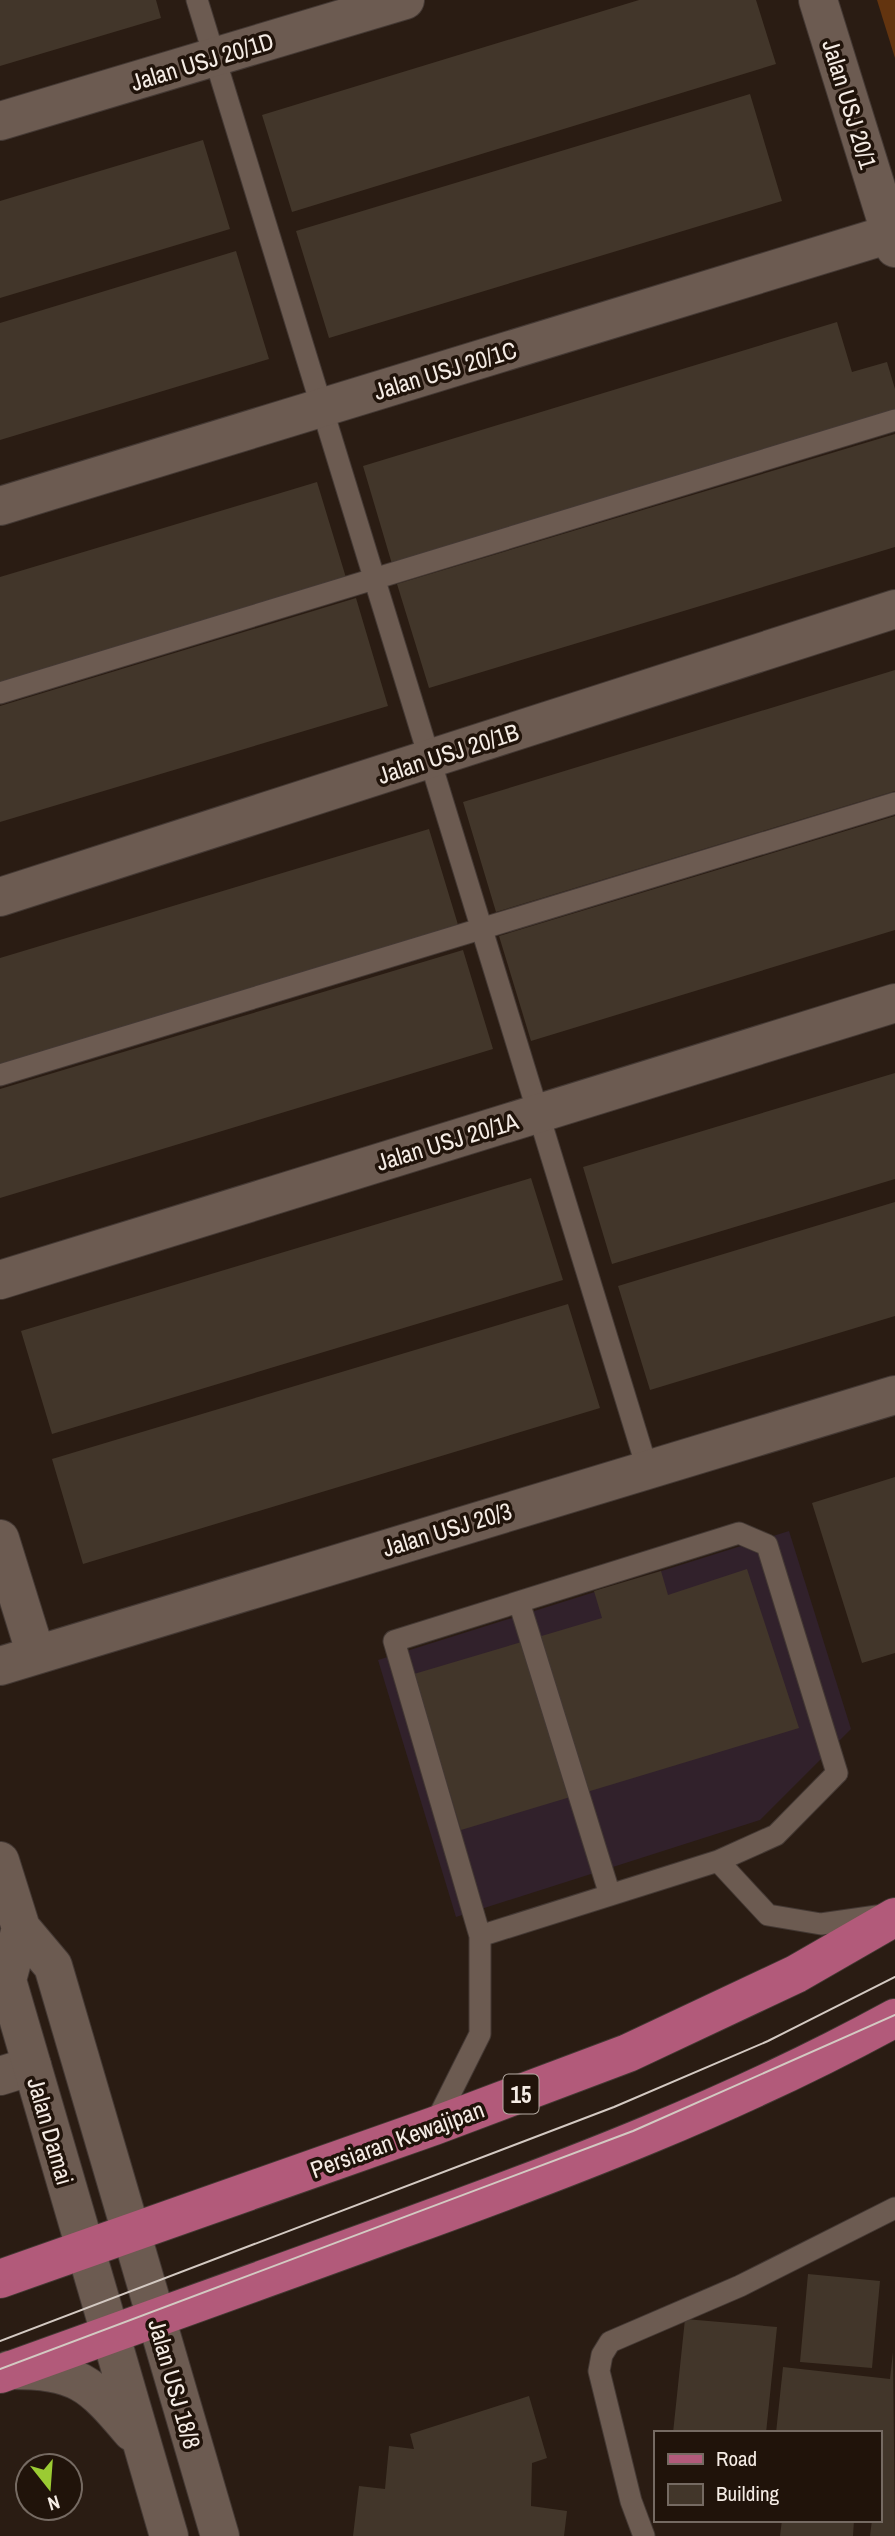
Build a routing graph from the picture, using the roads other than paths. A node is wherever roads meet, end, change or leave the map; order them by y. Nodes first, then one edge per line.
1 (197, 0) edge
2 (405, 0) edge
3 (818, 0) edge
4 (215, 57) junction
5 (0, 121) edge
6 (893, 241) edge
7 (322, 407) junction
8 (895, 420) edge
9 (0, 506) edge
10 (375, 580) junction
11 (895, 609) edge
12 (0, 693) edge
13 (430, 759) junction
14 (895, 803) edge
15 (0, 897) edge
16 (482, 929) junction
17 (895, 1003) edge
18 (0, 1075) edge
19 (538, 1113) junction
20 (0, 1280) edge
21 (895, 1395) edge
22 (647, 1468) junction
23 (0, 1539) edge
24 (519, 1602) junction
25 (18, 1660) edge
26 (0, 1861) edge
27 (718, 1861) junction
28 (610, 1895) junction
29 (895, 1915) edge
30 (21, 1928) junction
31 (480, 1936) junction
32 (895, 2018) edge
33 (16, 2071) edge
34 (435, 2126) junction
35 (895, 2208) edge
36 (131, 2232) junction
37 (85, 2249) junction
38 (0, 2279) edge
39 (156, 2317) junction
40 (110, 2333) junction
41 (4, 2372) edge
42 (142, 2445) junction
43 (169, 2536) edge
44 (219, 2536) edge
45 (644, 2536) edge

1 - 4 lane
2 - 4 street, Jalan USJ 20/1D
3 - 6 street, Jalan USJ 20/1
4 - 5 street, Jalan USJ 20/1D
4 - 7 lane
6 - 7 street, Jalan USJ 20/1C
7 - 9 street, Jalan USJ 20/1C
7 - 10 lane
8 - 10 lane
10 - 12 lane
10 - 13 lane
11 - 13 street, Jalan USJ 20/1B
13 - 15 street, Jalan USJ 20/1B
13 - 16 lane
14 - 16 lane
16 - 18 lane
16 - 19 lane
17 - 19 street, Jalan USJ 20/1A
19 - 20 street, Jalan USJ 20/1A
19 - 22 lane
21 - 22 street, Jalan USJ 20/3
22 - 25 street, Jalan USJ 20/3
23 - 25 street
24 - 27 lane
24 - 28 lane
24 - 31 lane
26 - 30 street, Jalan Damai
27 - 28 lane
27 - 29 lane
28 - 31 lane
29 - 34 main road, Persiaran Kewajipan / 15
30 - 33 street, Jalan Damai
30 - 36 street, Jalan Damai
31 - 34 lane
32 - 39 main road
33 - 37 street, Jalan Damai
34 - 36 main road, Persiaran Kewajipan / 15
35 - 45 lane
36 - 37 main road, Persiaran Kewajipan / 15
36 - 39 street, Jalan USJ 18/8
37 - 38 main road, Persiaran Kewajipan / 15
37 - 40 street, Jalan Damai
39 - 40 main road
39 - 44 street, Jalan USJ 18/8
40 - 41 main road
40 - 42 street, Jalan USJ 18/8
41 - 42 street
42 - 43 street, Jalan USJ 18/8

